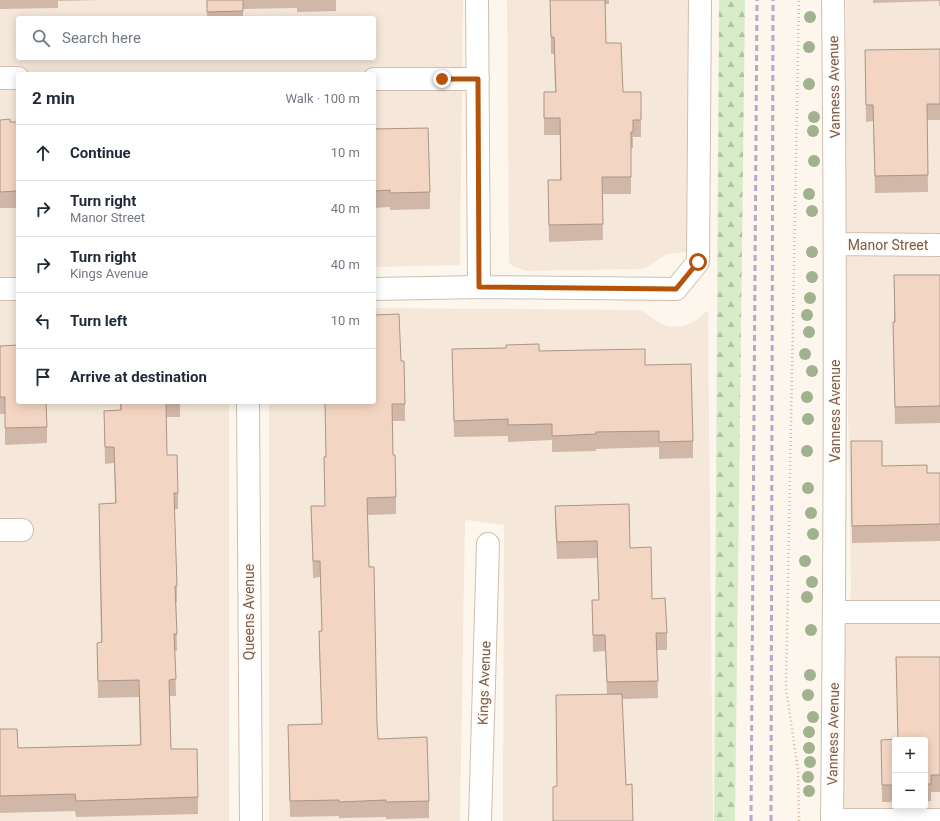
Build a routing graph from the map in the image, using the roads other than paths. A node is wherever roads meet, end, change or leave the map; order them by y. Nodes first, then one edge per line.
1 (477, 0) edge
2 (700, 0) edge
3 (833, 0) edge
4 (0, 78) edge
5 (16, 78) edge
6 (376, 79) edge
7 (478, 79) junction
8 (835, 244) junction
9 (940, 245) edge
10 (479, 287) junction
11 (0, 289) edge
12 (16, 289) edge
13 (376, 289) edge
14 (248, 404) edge
15 (0, 530) edge
16 (22, 530) dead end
17 (488, 544) dead end
18 (835, 612) junction
19 (940, 612) edge
20 (940, 820) edge
21 (251, 821) edge
22 (480, 821) edge
23 (832, 821) edge

1 - 7 street
2 - 10 street
3 - 8 street, Vanness Avenue
4 - 5 street
6 - 7 street
7 - 10 street
8 - 9 street, Manor Street
8 - 18 street, Vanness Avenue
10 - 13 street
11 - 12 street
14 - 21 street, Queens Avenue
15 - 16 street
17 - 22 street, Kings Avenue
18 - 19 street
18 - 23 street, Vanness Avenue
20 - 23 street

